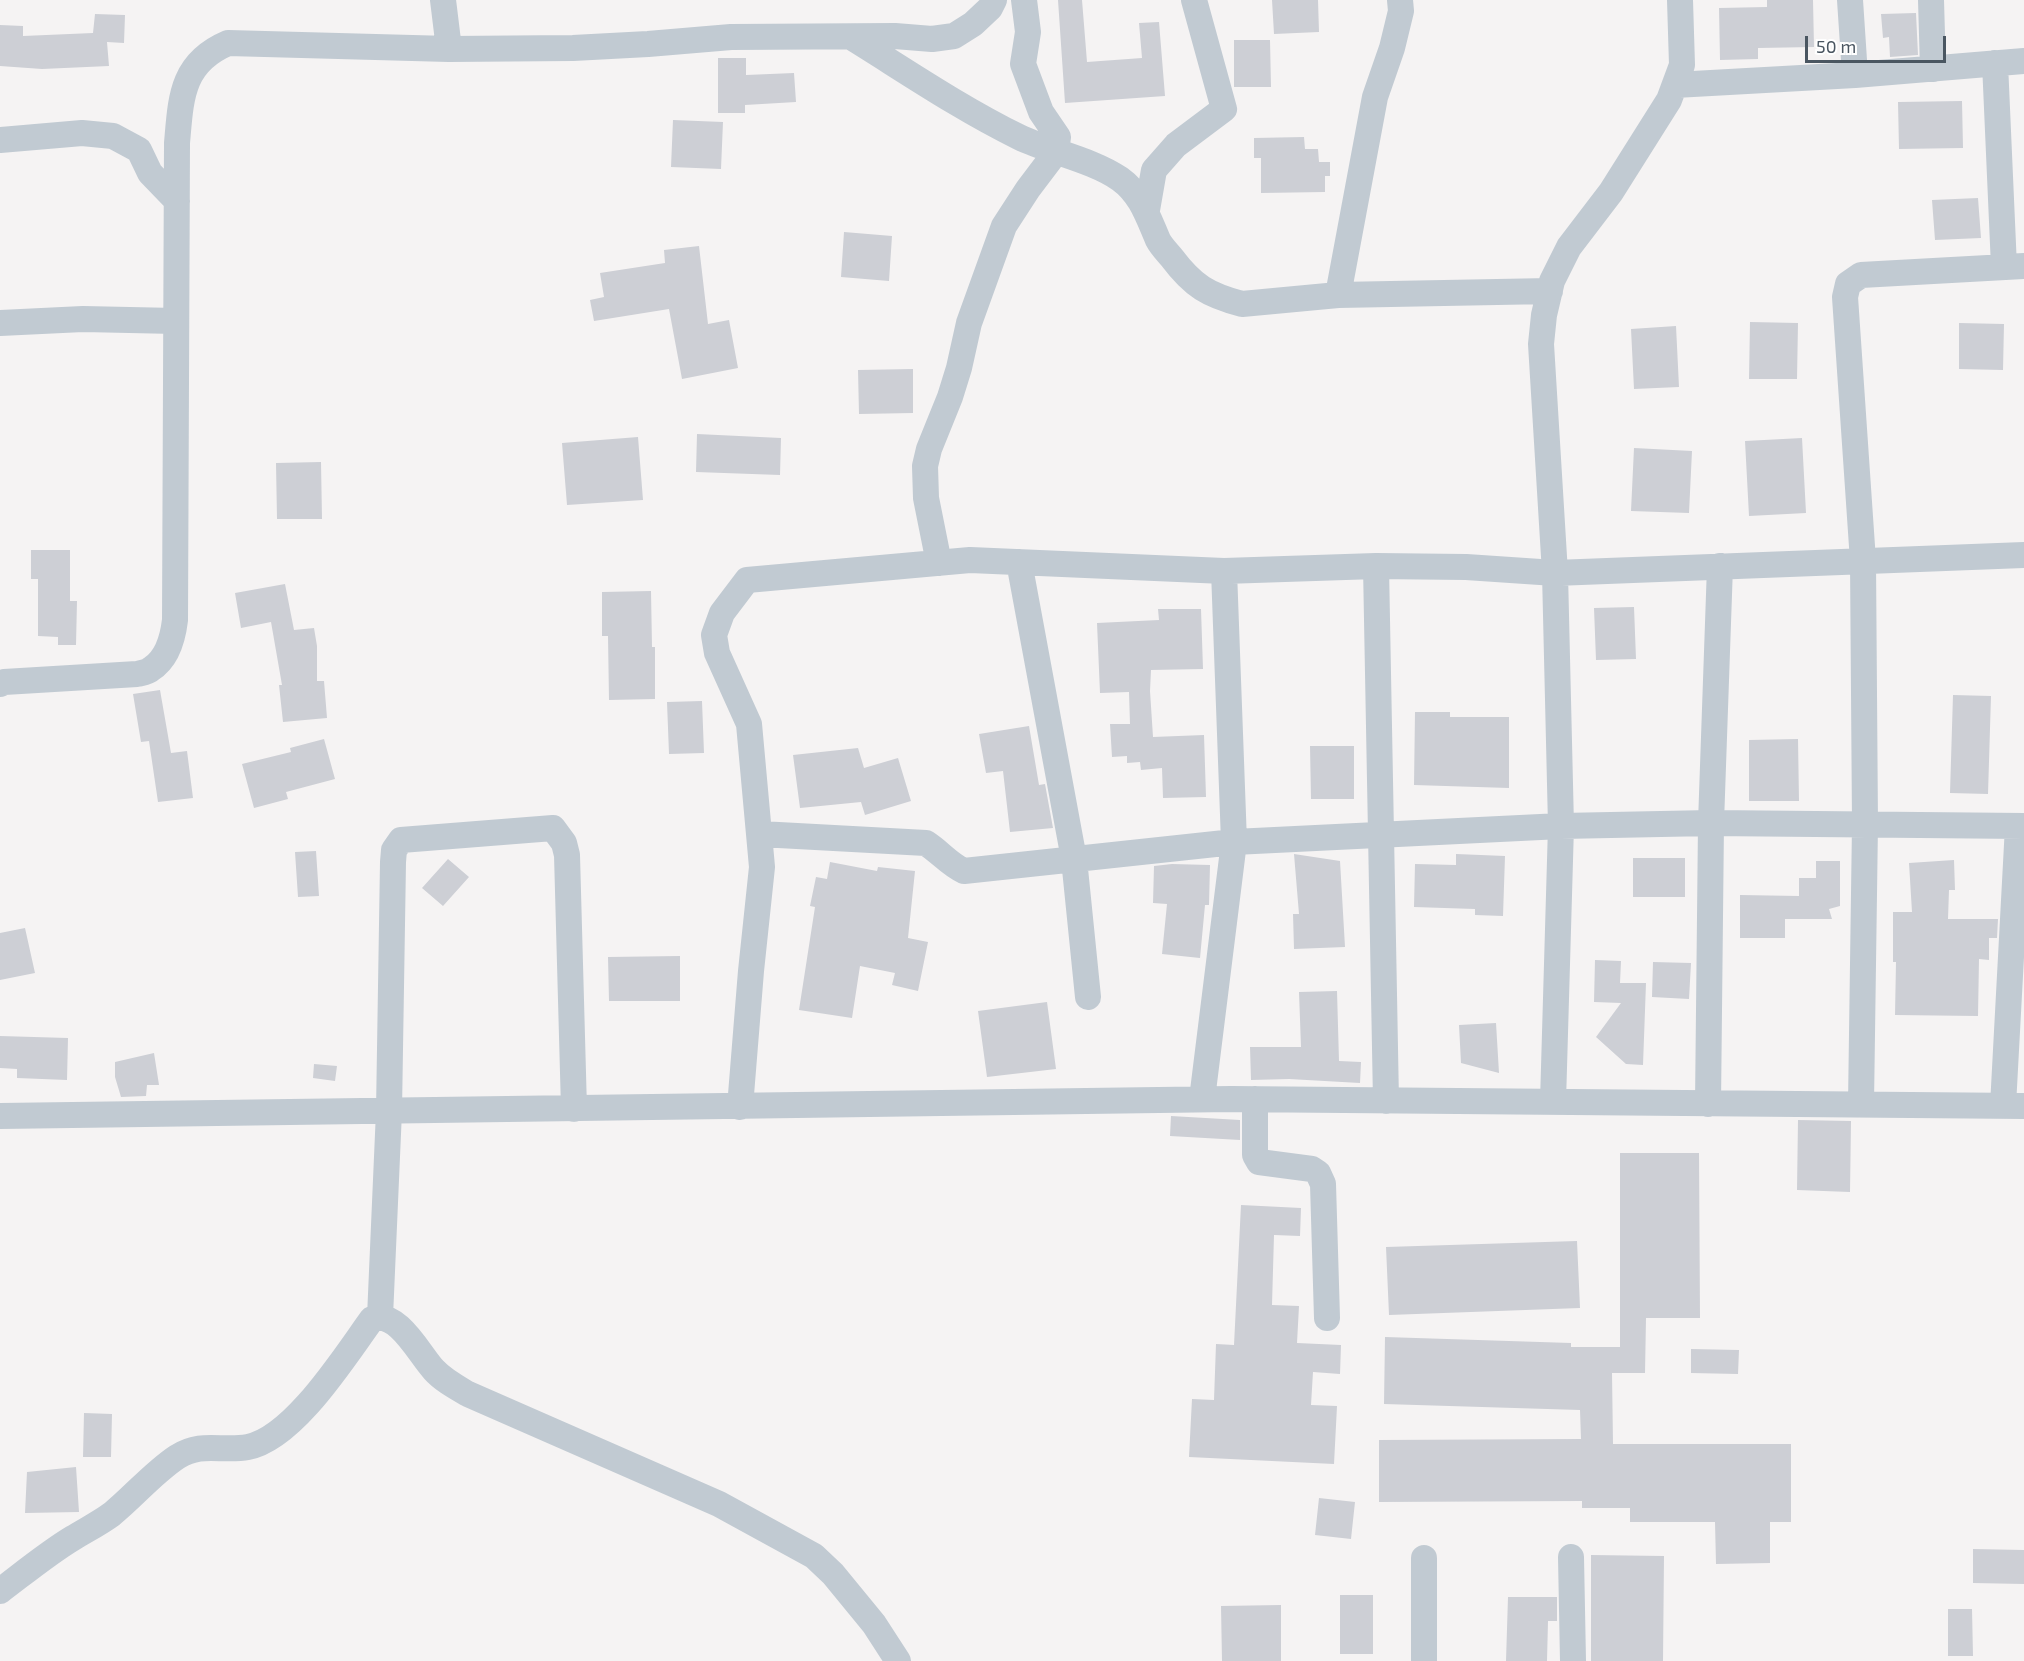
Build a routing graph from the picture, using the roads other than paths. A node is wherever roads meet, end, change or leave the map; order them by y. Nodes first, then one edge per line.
1 (443, 0) edge
2 (994, 0) edge
3 (1024, 0) edge
4 (1194, 0) edge
5 (1400, 0) edge
6 (1680, 0) edge
7 (1850, 0) edge
8 (1931, 0) edge
9 (850, 37) junction
10 (449, 49) junction
11 (2024, 61) edge
12 (1995, 63) junction
13 (1933, 69) junction
14 (1855, 75) junction
15 (1675, 85) junction
16 (0, 140) edge
17 (1056, 152) junction
18 (177, 201) junction
19 (1147, 210) junction
20 (2014, 266) edge
21 (1550, 291) junction
22 (1338, 295) junction
23 (176, 321) junction
24 (0, 322) edge
25 (2024, 555) edge
26 (1863, 561) junction
27 (1019, 562) junction
28 (939, 563) junction
29 (1720, 566) junction
30 (1376, 567) junction
31 (1224, 571) junction
32 (1555, 573) junction
33 (0, 684) edge
34 (1711, 823) junction
35 (1865, 824) junction
36 (1561, 826) junction
37 (2021, 826) edge
38 (760, 834) junction
39 (1382, 836) junction
40 (1234, 842) junction
41 (1074, 859) junction
42 (1088, 997) dead end
43 (1202, 1099) junction
44 (1256, 1099) junction
45 (1386, 1101) junction
46 (1553, 1102) junction
47 (1708, 1104) junction
48 (1861, 1104) junction
49 (2014, 1106) edge
50 (740, 1107) junction
51 (574, 1109) junction
52 (389, 1111) junction
53 (0, 1116) edge
54 (380, 1317) junction
55 (1327, 1318) dead end
56 (1571, 1557) dead end
57 (1425, 1558) dead end
58 (0, 1591) edge
59 (898, 1661) edge
60 (1424, 1661) edge
61 (1573, 1661) edge

1 - 10 street
2 - 9 street
3 - 17 street
4 - 19 street
5 - 22 street
6 - 15 street
7 - 14 street
8 - 13 street
9 - 10 street
9 - 17 street
10 - 18 street
11 - 12 street
12 - 13 street
12 - 20 street
13 - 14 street
14 - 15 street
15 - 21 street
16 - 18 street
17 - 19 street
17 - 28 street
18 - 23 street
19 - 22 street
20 - 26 street
21 - 22 street
21 - 32 street
23 - 24 street
23 - 33 street
25 - 26 street
26 - 29 street
26 - 35 street
27 - 28 street
27 - 31 street
27 - 41 street
28 - 38 street
29 - 32 street
29 - 34 street
30 - 31 street
30 - 32 street
30 - 39 street
31 - 40 street
32 - 36 street
34 - 35 street
34 - 36 street
34 - 47 street
35 - 37 street
35 - 48 street
36 - 39 street
36 - 46 street
37 - 49 street
38 - 41 street
38 - 50 street
39 - 40 street
39 - 45 street
40 - 41 street
40 - 43 street
41 - 42 street
43 - 44 street
43 - 50 street
44 - 45 street
44 - 55 street
45 - 46 street
46 - 47 street
47 - 48 street
48 - 49 street
50 - 51 street
51 - 52 street
51 - 52 street
52 - 53 street
52 - 54 street
54 - 58 street
54 - 59 street
56 - 61 street
57 - 60 street

